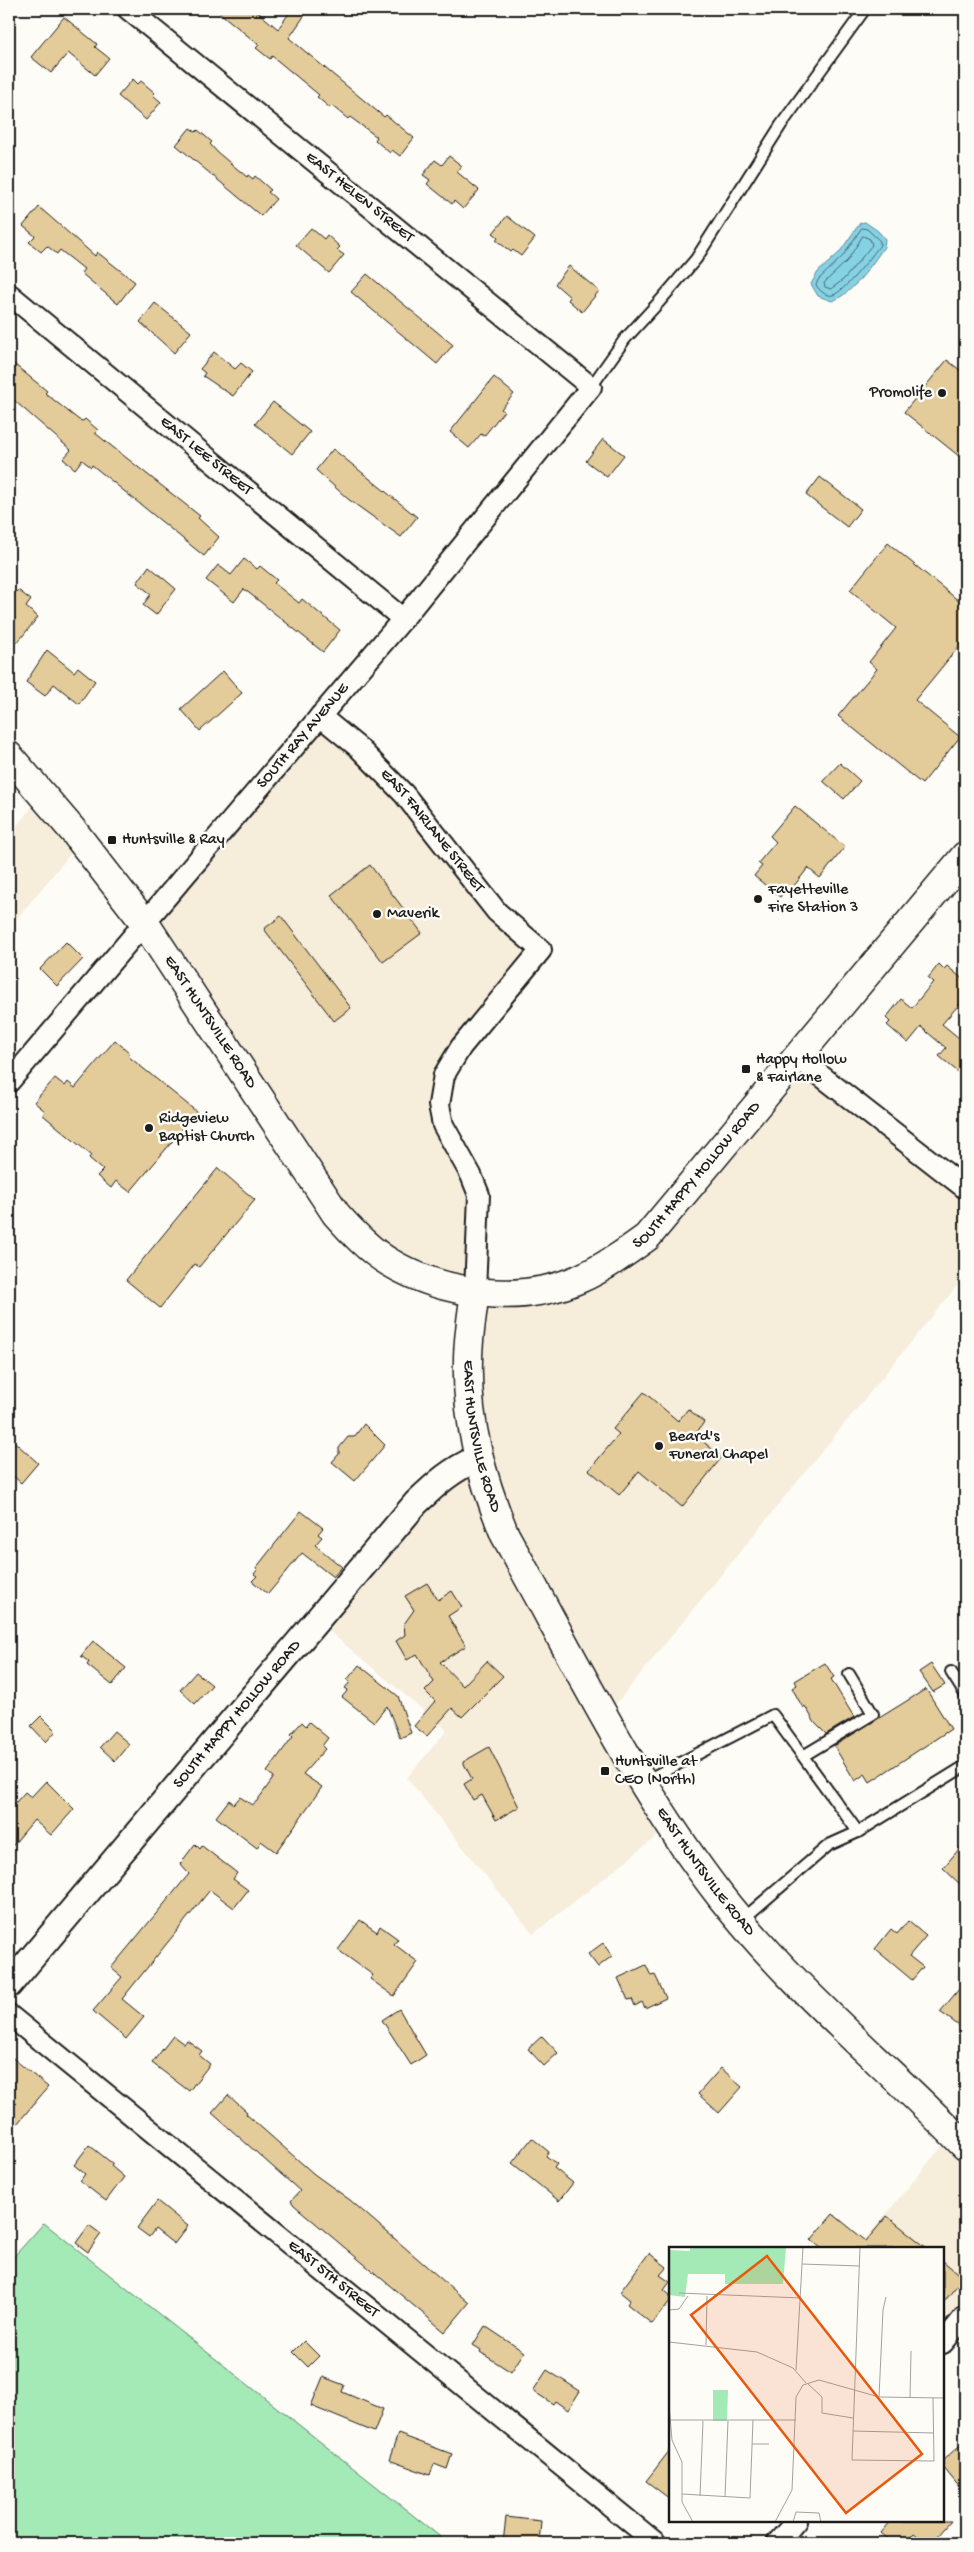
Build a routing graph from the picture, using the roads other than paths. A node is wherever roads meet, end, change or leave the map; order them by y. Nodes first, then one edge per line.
1 (128, 9) edge
2 (865, 9) edge
3 (9, 294) edge
4 (591, 387) junction
5 (404, 619) junction
6 (320, 716) junction
7 (9, 756) edge
8 (965, 856) edge
9 (144, 922) junction
10 (797, 1056) junction
11 (9, 1082) edge
12 (965, 1188) edge
13 (475, 1292) junction
14 (478, 1458) junction
15 (952, 1672) dead end
16 (849, 1674) dead end
17 (965, 1694) edge
18 (803, 1756) junction
19 (965, 1766) edge
20 (642, 1782) junction
21 (858, 1832) junction
22 (741, 1921) junction
23 (9, 1985) edge
24 (9, 2015) edge
25 (965, 2146) edge
26 (965, 2316) edge
27 (944, 2342) edge
28 (795, 2522) edge
29 (656, 2543) edge
30 (778, 2543) edge

1 - 4 street, EAST HELEN STREET
2 - 4 lane
3 - 5 street, EAST LEE STREET
4 - 5 street, SOUTH RAY AVENUE
5 - 6 street, SOUTH RAY AVENUE
6 - 9 street, SOUTH RAY AVENUE
6 - 13 street, EAST FAIRLANE STREET
7 - 9 main road, EAST HUNTSVILLE ROAD
8 - 10 main road, SOUTH HAPPY HOLLOW ROAD
9 - 11 street, SOUTH RAY AVENUE
9 - 13 main road, EAST HUNTSVILLE ROAD
10 - 12 street
10 - 13 main road, SOUTH HAPPY HOLLOW ROAD
13 - 14 main road, EAST HUNTSVILLE ROAD
14 - 20 main road, EAST HUNTSVILLE ROAD
14 - 23 street, SOUTH HAPPY HOLLOW ROAD
15 - 17 lane
16 - 18 lane
18 - 20 lane
18 - 21 lane
19 - 21 lane
20 - 22 main road, EAST HUNTSVILLE ROAD
21 - 22 lane
22 - 25 main road, EAST HUNTSVILLE ROAD
24 - 29 street, EAST 5TH STREET
26 - 27 street
28 - 30 street

